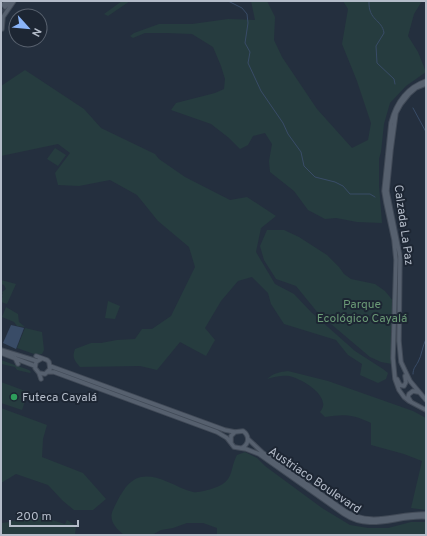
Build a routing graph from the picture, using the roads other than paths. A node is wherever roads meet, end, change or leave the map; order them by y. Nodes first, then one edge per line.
1 (8, 1) edge
2 (11, 1) edge
3 (14, 1) edge
4 (2, 29) dead end
5 (426, 80) edge
6 (426, 84) edge
7 (405, 96) junction
8 (395, 327) junction
9 (399, 341) junction
10 (394, 345) junction
11 (1, 350) edge
12 (20, 352) dead end
13 (1, 353) edge
14 (14, 356) junction
15 (38, 359) junction
16 (401, 362) junction
17 (18, 364) dead end
18 (35, 366) junction
19 (50, 366) junction
20 (404, 371) junction
21 (48, 372) junction
22 (394, 372) junction
23 (39, 373) junction
24 (41, 379) dead end
25 (418, 392) junction
26 (426, 400) edge
27 (411, 403) junction
28 (426, 410) edge
29 (235, 432) junction
30 (248, 439) junction
31 (231, 442) junction
32 (241, 448) junction
33 (426, 514) edge
34 (426, 517) edge

1 - 2 main road
3 - 4 main road
5 - 7 main road
6 - 7 main road
7 - 8 main road, Calzada La Paz
7 - 9 main road, Calzada La Paz
8 - 9 main road
8 - 10 main road, Calzada La Paz
9 - 16 main road, Calzada La Paz
10 - 16 main road
10 - 22 main road, Calzada La Paz
11 - 14 main road
12 - 14 main road
13 - 14 main road
14 - 15 main road
14 - 17 main road
14 - 18 main road
15 - 18 main road
15 - 19 main road
16 - 20 main road, Calzada La Paz
18 - 23 main road
19 - 21 main road
19 - 29 main road
20 - 22 main road
20 - 25 main road, Calzada La Paz
21 - 23 main road
21 - 31 main road
22 - 27 main road, Calzada La Paz
23 - 24 main road
25 - 26 main road, Calzada La Paz
25 - 27 main road
27 - 28 main road, Calzada La Paz
29 - 30 main road
29 - 31 main road
30 - 32 main road
30 - 33 main road, Austriaco Boulevard
31 - 32 main road
32 - 34 main road, Austriaco Boulevard

